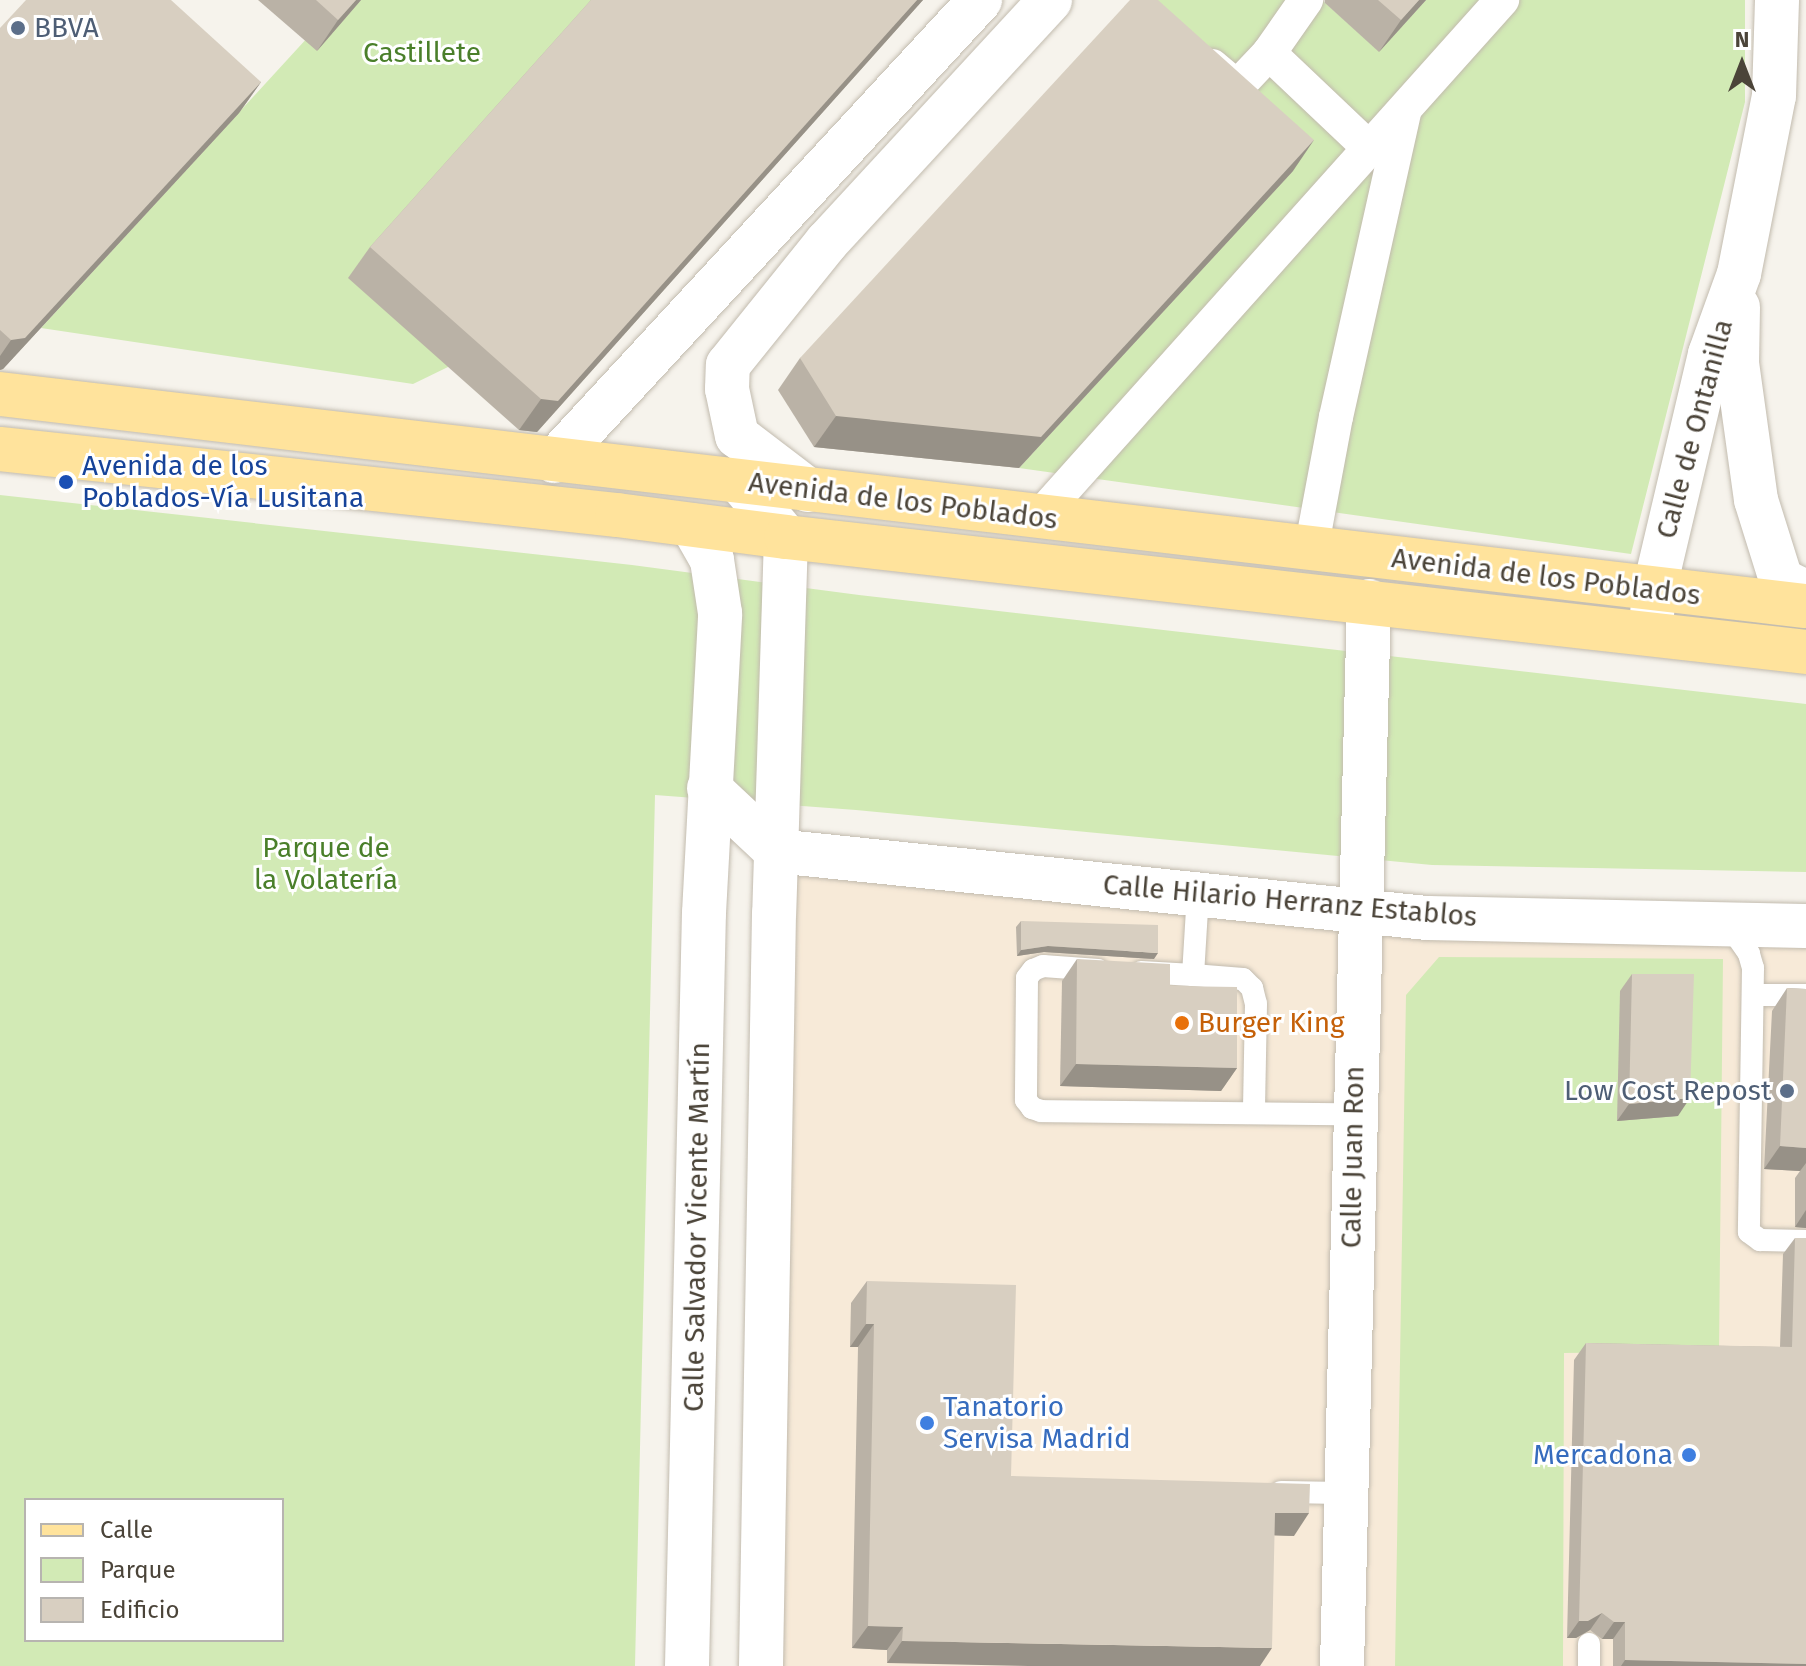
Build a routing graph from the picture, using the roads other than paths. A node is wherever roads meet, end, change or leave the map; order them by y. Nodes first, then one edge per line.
1 (980, 0) edge
2 (1050, 0) edge
3 (1306, 0) edge
4 (1502, 0) edge
5 (1777, 0) edge
6 (1190, 48) edge
7 (1269, 53) junction
8 (1405, 109) junction
9 (1369, 148) junction
10 (1739, 274) junction
11 (680, 326) junction
12 (728, 365) junction
13 (0, 394) edge
14 (0, 449) edge
15 (554, 461) junction
16 (740, 482) junction
17 (808, 490) junction
18 (1040, 516) junction
19 (692, 525) junction
20 (786, 537) junction
21 (1311, 550) junction
22 (1654, 591) junction
23 (1806, 592) edge
24 (1369, 601) junction
25 (1806, 606) edge
26 (1650, 634) junction
27 (1806, 652) edge
28 (709, 788) junction
29 (776, 851) junction
30 (1198, 893) junction
31 (1360, 913) junction
32 (1729, 925) junction
33 (1806, 926) edge
34 (1193, 975) junction
35 (1754, 995) junction
36 (1806, 995) edge
37 (1254, 1112) junction
38 (1353, 1114) junction
39 (1806, 1241) edge
40 (1266, 1492) edge
41 (1345, 1493) junction
42 (687, 1666) edge
43 (761, 1666) edge
44 (1342, 1666) edge

1 - 11 street
2 - 12 street
3 - 7 street
4 - 8 street
5 - 10 street, Calle de Ontanilla
6 - 7 street
7 - 9 street
8 - 9 street
8 - 21 street
9 - 18 street
10 - 22 street, Calle de Ontanilla
10 - 23 street, Calle de Ontanilla
11 - 12 street
11 - 15 street
12 - 17 street
13 - 15 main road, Avenida de los Poblados
14 - 19 main road, Avenida de los Poblados
15 - 16 main road, Avenida de los Poblados
16 - 17 main road, Avenida de los Poblados
16 - 20 street
17 - 18 main road, Avenida de los Poblados
18 - 21 main road, Avenida de los Poblados
19 - 20 main road, Avenida de los Poblados
19 - 28 street, Calle Salvador Vicente Martín
20 - 24 main road, Avenida de los Poblados
20 - 29 street
21 - 22 main road, Avenida de los Poblados
22 - 25 main road, Avenida de los Poblados
22 - 26 street, Calle de Ontanilla
24 - 26 main road, Avenida de los Poblados
24 - 31 street, Calle Juan Ron
26 - 27 main road, Avenida de los Poblados
28 - 29 street
28 - 42 street, Calle Salvador Vicente Martín
29 - 30 street, Calle Hilario Herranz Establos
29 - 43 street
30 - 31 street, Calle Hilario Herranz Establos
30 - 34 lane
31 - 32 street, Calle Hilario Herranz Establos
31 - 38 street, Calle Juan Ron
32 - 33 street, Calle Hilario Herranz Establos
32 - 35 lane
34 - 37 lane
34 - 37 lane
35 - 36 lane
35 - 39 lane
37 - 38 lane
38 - 41 street, Calle Juan Ron
40 - 41 lane
41 - 44 street, Calle Juan Ron

